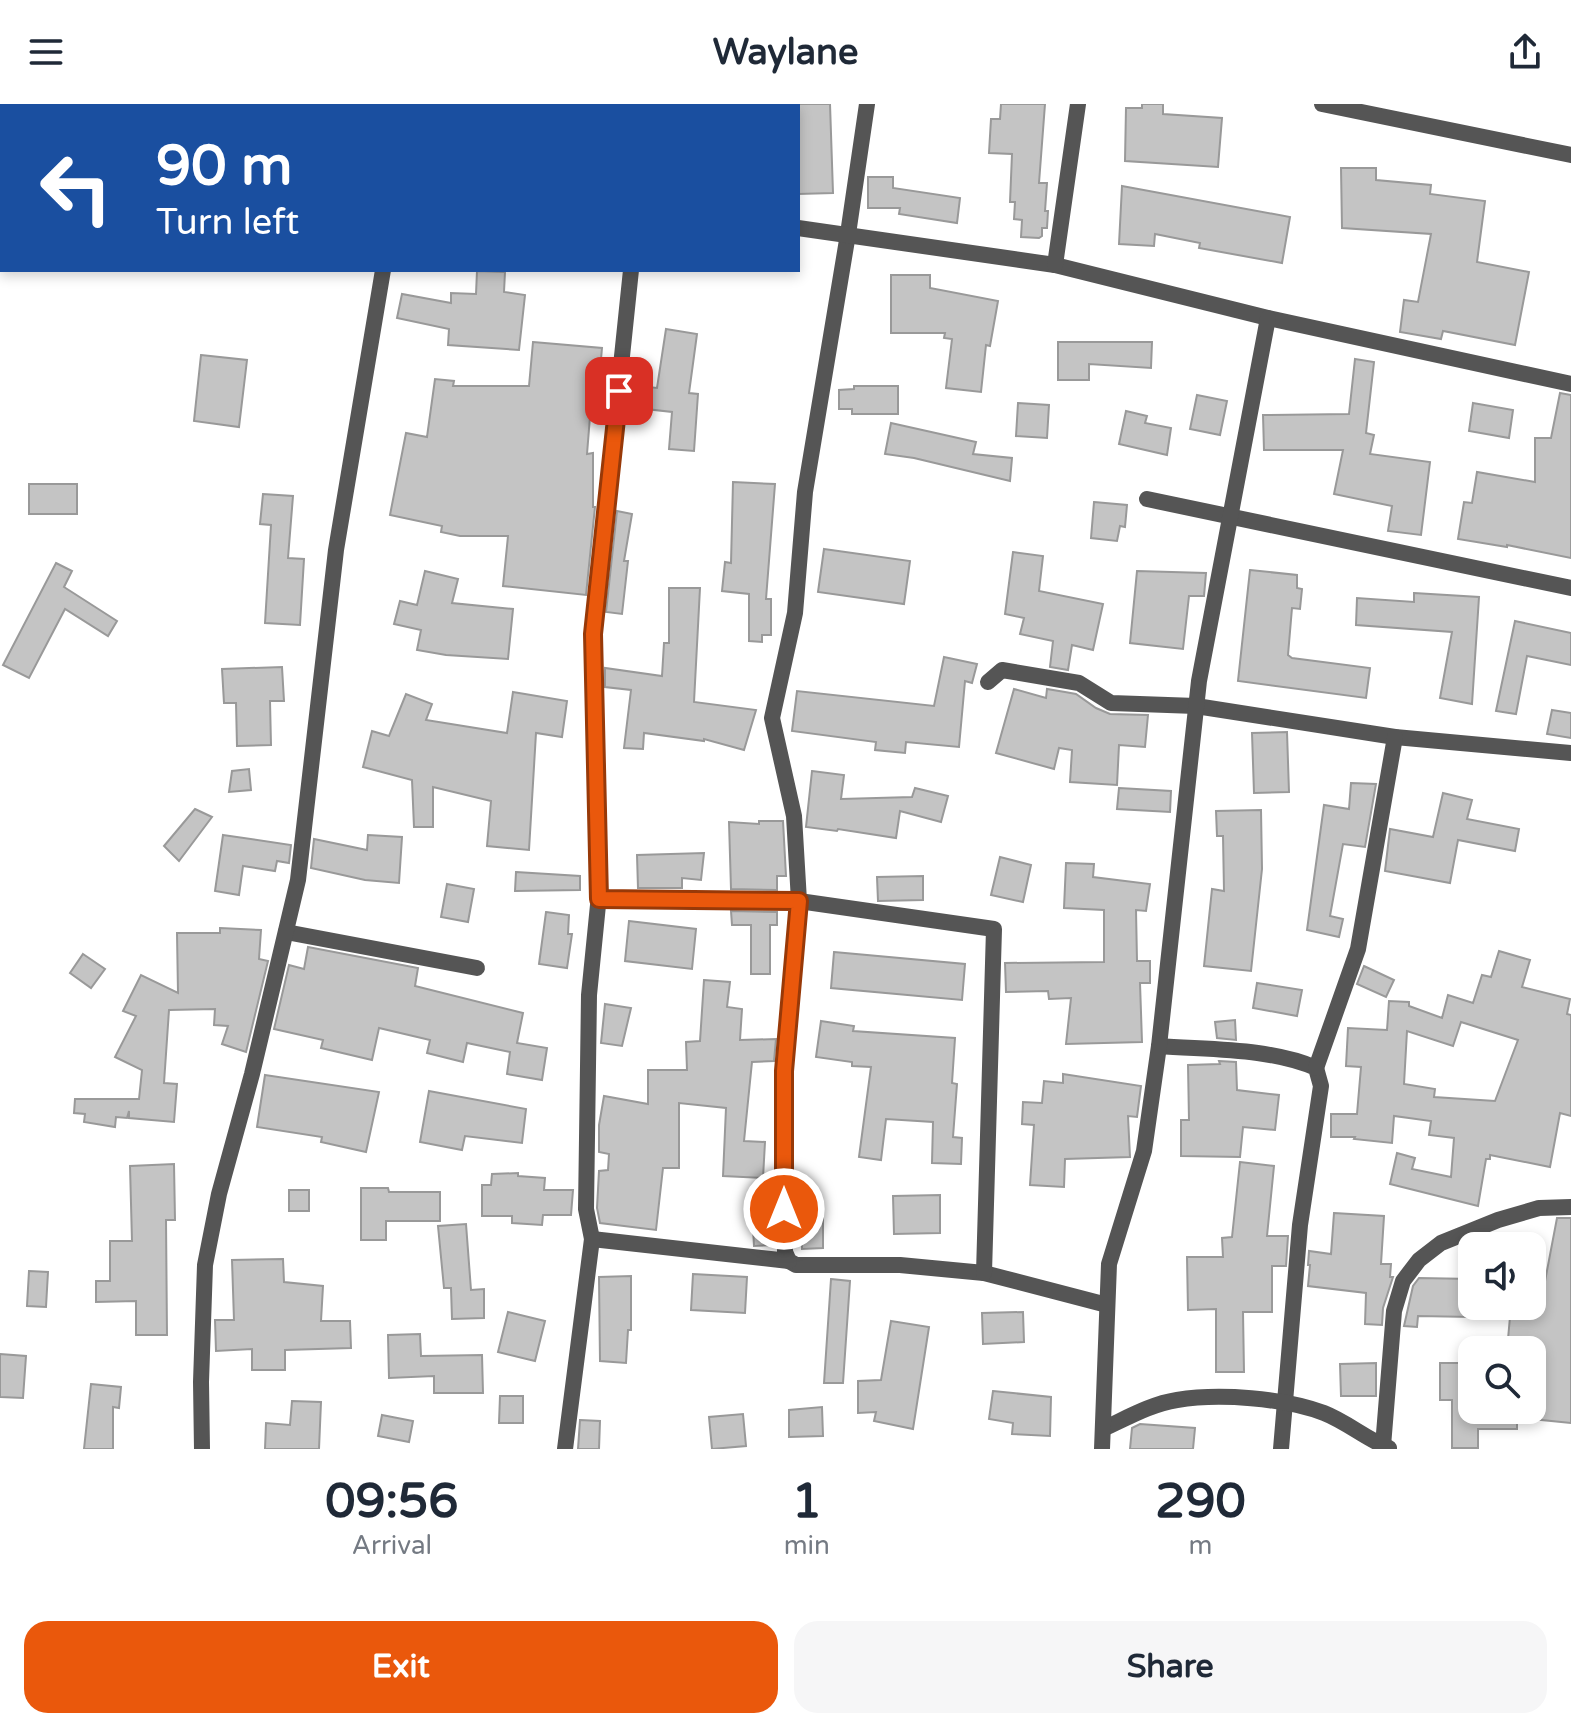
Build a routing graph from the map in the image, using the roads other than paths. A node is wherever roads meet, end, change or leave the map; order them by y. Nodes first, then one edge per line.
1 (867, 104) edge
2 (1078, 104) edge
3 (1322, 104) edge
4 (1571, 155) edge
5 (800, 228) edge
6 (848, 234) junction
7 (1055, 265) junction
8 (383, 272) edge
9 (631, 272) edge
10 (1268, 318) junction
11 (1571, 384) edge
12 (1147, 499) dead end
13 (1231, 516) junction
14 (1571, 588) edge
15 (988, 682) dead end
16 (1196, 706) junction
17 (1395, 737) junction
18 (1571, 753) edge
19 (599, 899) junction
20 (799, 901) junction
21 (286, 932) junction
22 (477, 968) dead end
23 (1159, 1046) junction
24 (1316, 1068) junction
25 (1571, 1207) edge
26 (592, 1239) junction
27 (789, 1261) junction
28 (984, 1273) junction
29 (1107, 1305) junction
30 (1284, 1404) junction
31 (1103, 1429) junction
32 (1387, 1447) edge
33 (202, 1449) edge
34 (565, 1449) edge
35 (1102, 1449) edge
36 (1281, 1449) edge

1 - 6 street
2 - 7 street
3 - 4 street
5 - 6 street
6 - 7 street
6 - 20 street
7 - 10 street
8 - 21 street
9 - 19 street
10 - 11 street
10 - 13 street
12 - 13 street
13 - 14 street
13 - 16 street
15 - 16 street
16 - 17 street
16 - 23 street
17 - 18 street
17 - 24 street
19 - 20 street
19 - 26 street
20 - 27 street
20 - 28 street
21 - 22 street
21 - 33 street
23 - 24 street
23 - 29 street
24 - 30 street
25 - 32 street
26 - 27 street
26 - 34 street
27 - 28 street
28 - 29 street
29 - 31 street
30 - 31 street
30 - 32 street
30 - 36 street
31 - 35 street

